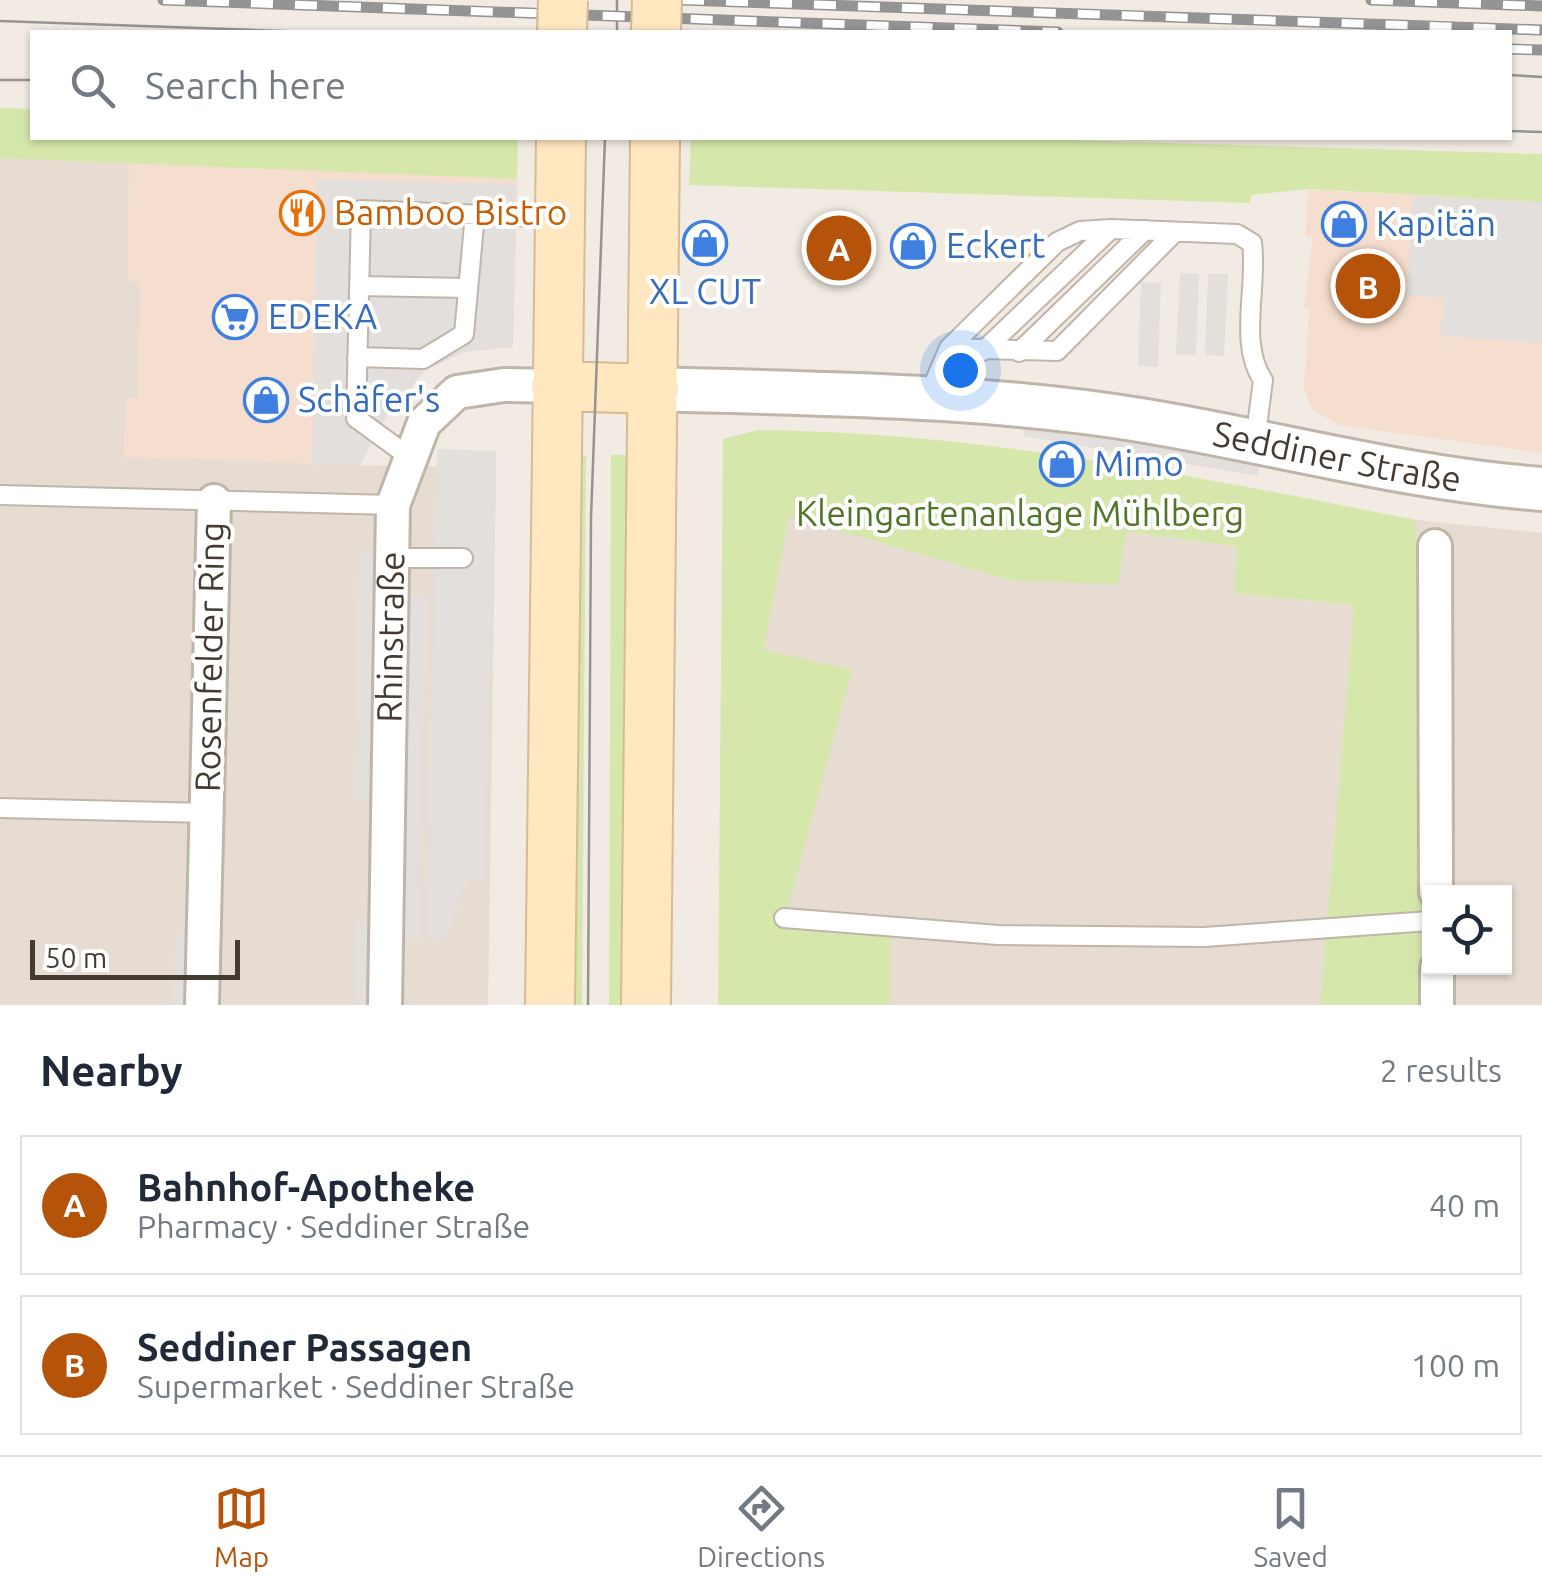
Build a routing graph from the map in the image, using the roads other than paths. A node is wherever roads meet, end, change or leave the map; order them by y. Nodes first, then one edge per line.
1 (563, 0) edge
2 (657, 0) edge
3 (562, 30) edge
4 (656, 30) edge
5 (561, 140) edge
6 (654, 140) edge
7 (475, 214) junction
8 (560, 218) junction
9 (1111, 229) junction
10 (1144, 230) junction
11 (1174, 233) junction
12 (359, 286) junction
13 (468, 288) junction
14 (948, 348) junction
15 (983, 350) junction
16 (1020, 352) junction
17 (357, 357) junction
18 (556, 386) junction
19 (654, 389) junction
20 (927, 399) junction
21 (1255, 442) junction
22 (408, 456) junction
23 (1542, 489) edge
24 (0, 495) edge
25 (214, 502) junction
26 (393, 505) junction
27 (1435, 546) dead end
28 (393, 558) junction
29 (463, 558) dead end
30 (0, 808) edge
31 (207, 813) junction
32 (1436, 885) edge
33 (784, 918) dead end
34 (1422, 922) edge
35 (1437, 975) edge
36 (202, 1005) edge
37 (385, 1005) edge
38 (550, 1005) edge
39 (646, 1005) edge
40 (1437, 1005) edge

1 - 3 main road, bridge
2 - 4 main road, bridge
5 - 8 main road
6 - 19 main road
7 - 8 lane
7 - 12 lane
7 - 13 lane
8 - 18 main road
9 - 10 lane
9 - 14 lane
9 - 15 lane
10 - 11 lane
10 - 16 lane
11 - 16 lane
11 - 21 lane
12 - 13 lane
12 - 17 lane
13 - 17 lane
14 - 15 lane
14 - 20 lane
15 - 16 lane
17 - 22 lane
18 - 19 main road, Rhinstraße
18 - 22 street, Rhinstraße
18 - 38 main road
19 - 20 street, Seddiner Straße
19 - 39 main road
20 - 21 street, Seddiner Straße
21 - 23 street, Seddiner Straße
22 - 26 street, Rhinstraße
24 - 25 lane, Rosenfelder Ring
25 - 26 lane, Rosenfelder Ring
25 - 31 street, Rosenfelder Ring
26 - 28 street, Rhinstraße
27 - 32 street
28 - 29 lane
28 - 37 street, Rhinstraße
30 - 31 lane, Rosenfelder Ring
31 - 36 street, Rosenfelder Ring
33 - 34 lane
35 - 40 street

